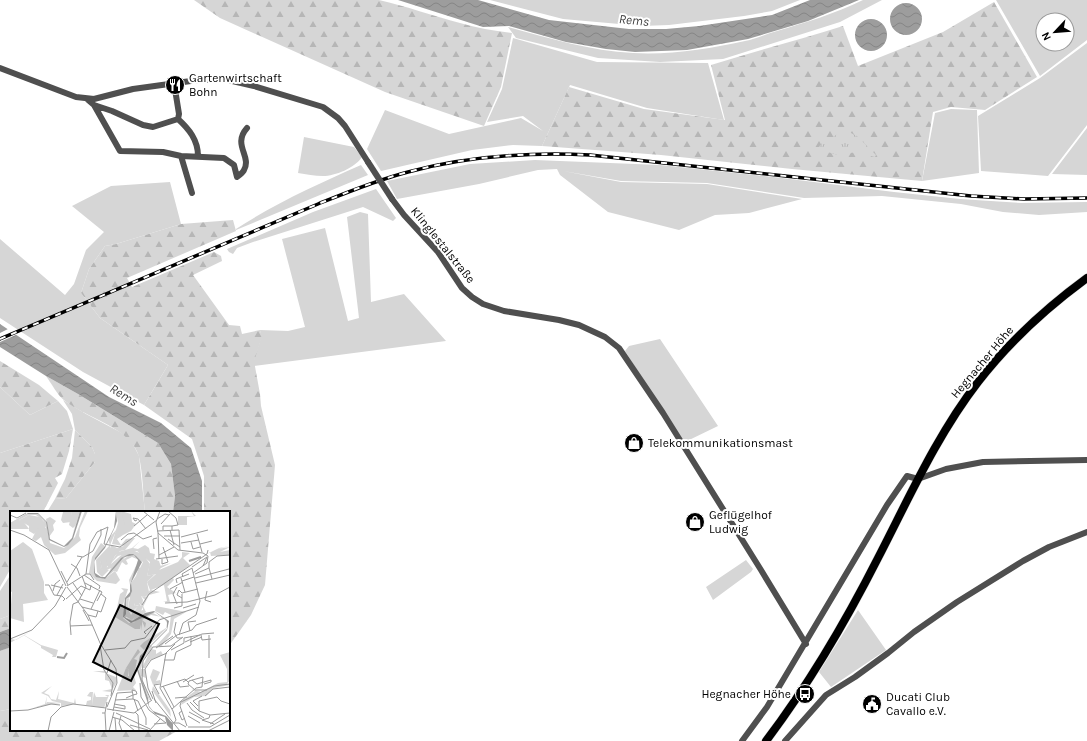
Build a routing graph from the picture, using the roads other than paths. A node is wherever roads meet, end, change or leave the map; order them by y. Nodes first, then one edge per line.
1 (0, 68) edge
2 (174, 83) junction
3 (87, 99) junction
4 (94, 105) junction
5 (178, 119) junction
6 (247, 128) dead end
7 (181, 156) junction
8 (198, 156) junction
9 (192, 193) dead end
10 (1087, 278) edge
11 (1087, 460) edge
12 (918, 479) junction
13 (1087, 532) edge
14 (806, 644) junction
15 (742, 741) edge
16 (766, 741) edge
17 (786, 741) edge

1 - 3 street, Klinglestalstraße
2 - 3 street, Klinglestalstraße
2 - 5 street
2 - 14 street, Klinglestalstraße, bridge
3 - 4 street
4 - 5 street
4 - 7 street
5 - 8 street
6 - 8 street
7 - 8 street
7 - 9 street
10 - 12 main road, Hegnacher Höhe
11 - 12 street
12 - 14 street
12 - 16 main road, Hegnacher Höhe
13 - 17 street
14 - 15 street

